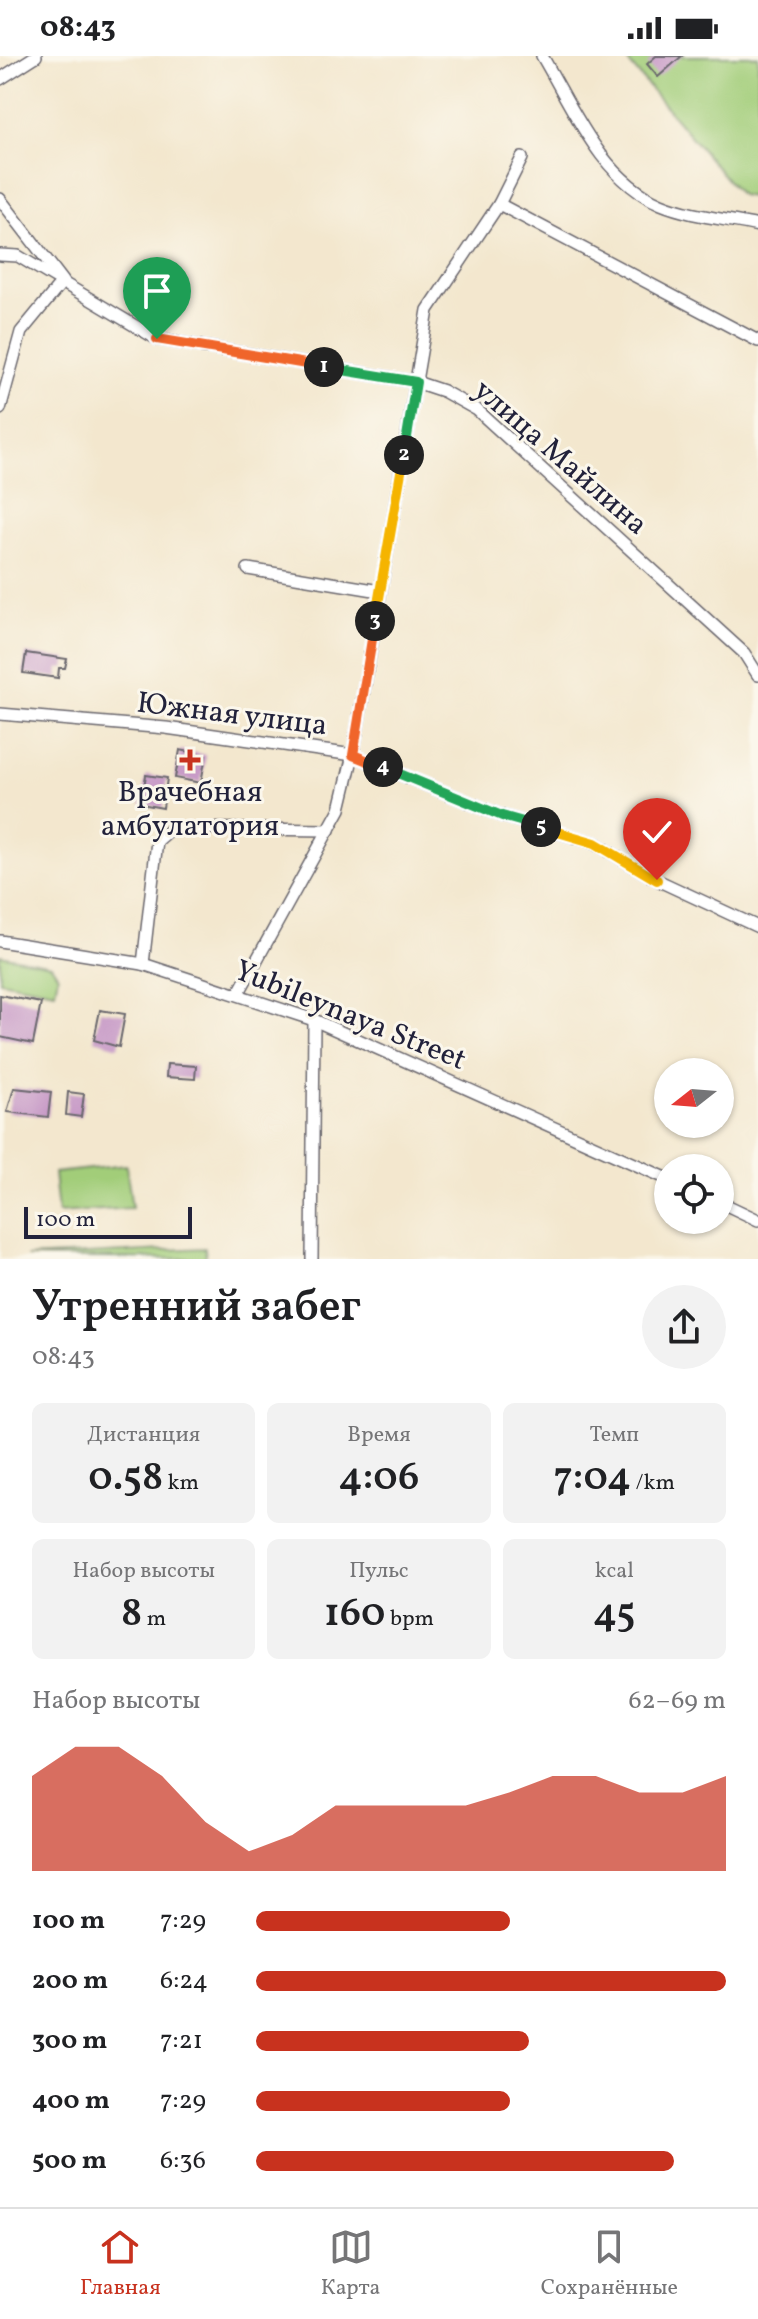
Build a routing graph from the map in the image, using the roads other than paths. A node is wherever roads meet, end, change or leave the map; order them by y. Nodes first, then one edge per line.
1 (36, 56) edge
2 (542, 56) edge
3 (0, 79) edge
4 (522, 158) dead end
5 (0, 199) edge
6 (499, 204) junction
7 (758, 226) edge
8 (0, 255) edge
9 (63, 281) junction
10 (758, 341) edge
11 (416, 382) junction
12 (0, 409) edge
13 (248, 569) dead end
14 (380, 591) junction
15 (744, 653) junction
16 (758, 661) edge
17 (758, 675) edge
18 (0, 714) edge
19 (353, 755) junction
20 (329, 830) junction
21 (758, 927) edge
22 (0, 941) edge
23 (143, 964) junction
24 (238, 994) junction
25 (314, 1020) junction
26 (654, 1173) edge
27 (734, 1209) edge
28 (758, 1220) edge
29 (312, 1259) edge

1 - 3 street
2 - 7 street
4 - 6 street
5 - 9 street
6 - 10 street
6 - 11 street
8 - 9 street, улица Майлина
9 - 11 street, улица Майлина
9 - 12 street
11 - 14 street
11 - 15 street, улица Майлина
13 - 14 street
14 - 19 street
15 - 16 street, улица Майлина
15 - 17 street, улица Майлина
18 - 19 street, Южная улица
19 - 20 street
19 - 21 street, Южная улица
20 - 23 street
20 - 24 street
22 - 23 street, Yubileynaya Street
23 - 24 street, Yubileynaya Street
24 - 25 street, Yubileynaya Street
25 - 26 street, Yubileynaya Street
25 - 29 street
27 - 28 street

